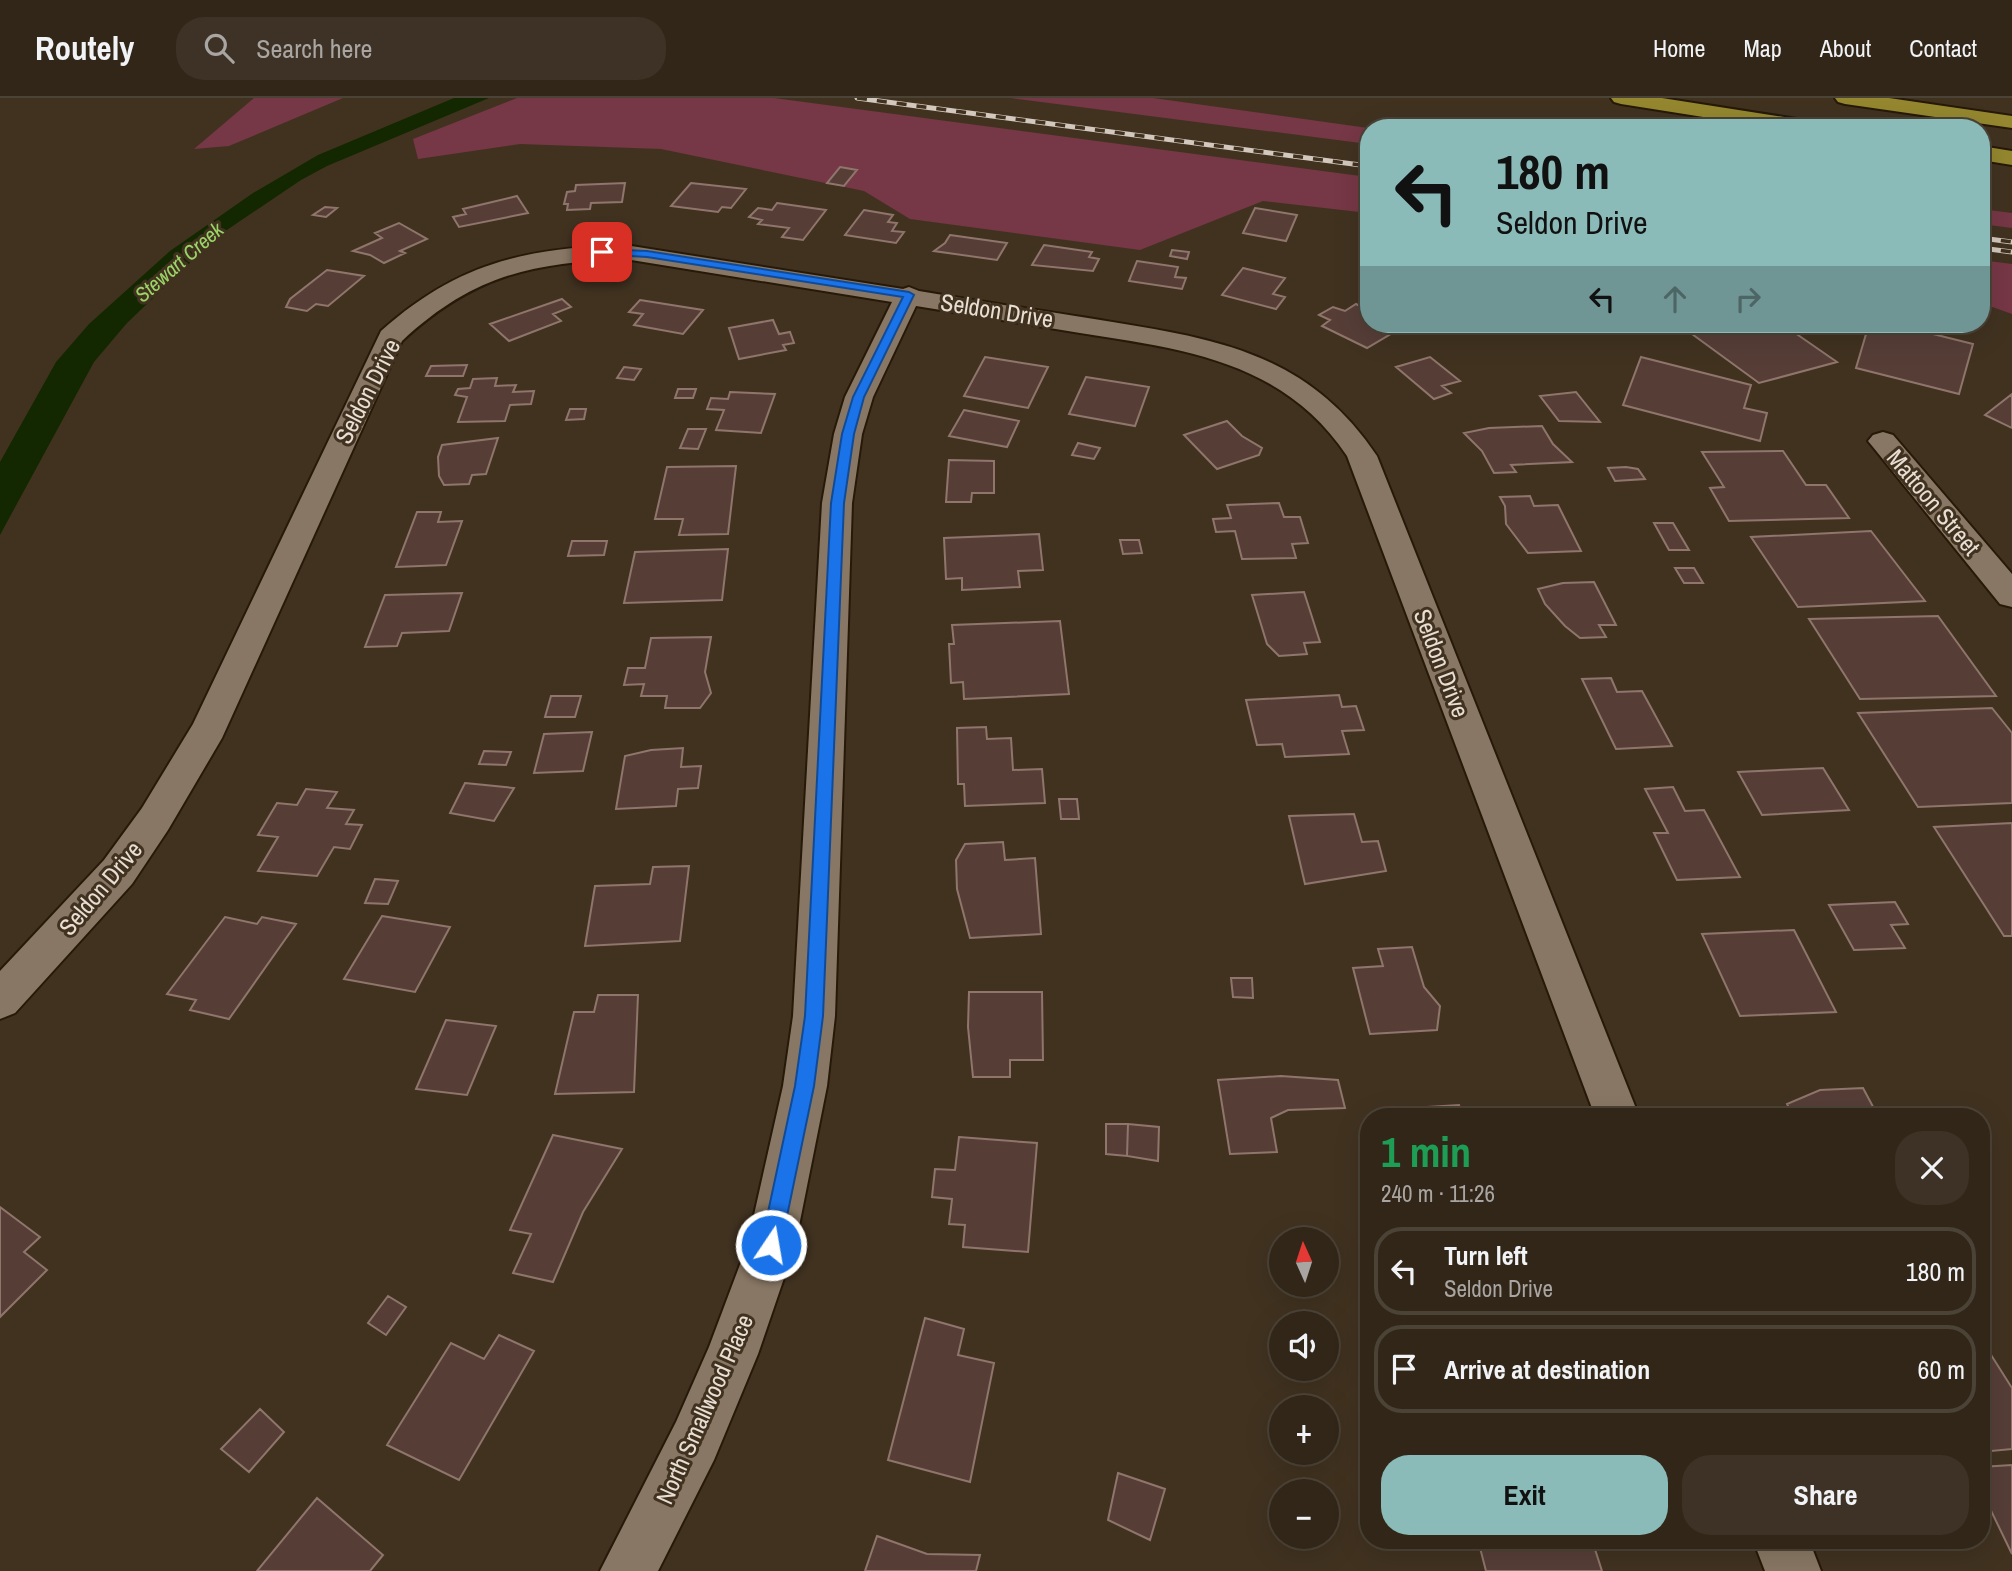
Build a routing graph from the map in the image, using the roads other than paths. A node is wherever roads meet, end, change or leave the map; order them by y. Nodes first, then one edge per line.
1 (1621, 98) edge
2 (1845, 98) edge
3 (1758, 119) edge
4 (2012, 122) edge
5 (1990, 154) edge
6 (2012, 158) edge
7 (909, 295) junction
8 (1883, 441) dead end
9 (2012, 596) edge
10 (0, 1000) edge
11 (1614, 1108) edge
12 (1784, 1549) edge
13 (628, 1571) edge
14 (1793, 1571) edge

1 - 3 highway
2 - 4 highway
5 - 6 highway
7 - 10 street, Seldon Drive
7 - 11 street, Seldon Drive
7 - 13 street, North Smallwood Place
8 - 9 street, Mattoon Street
12 - 14 street

